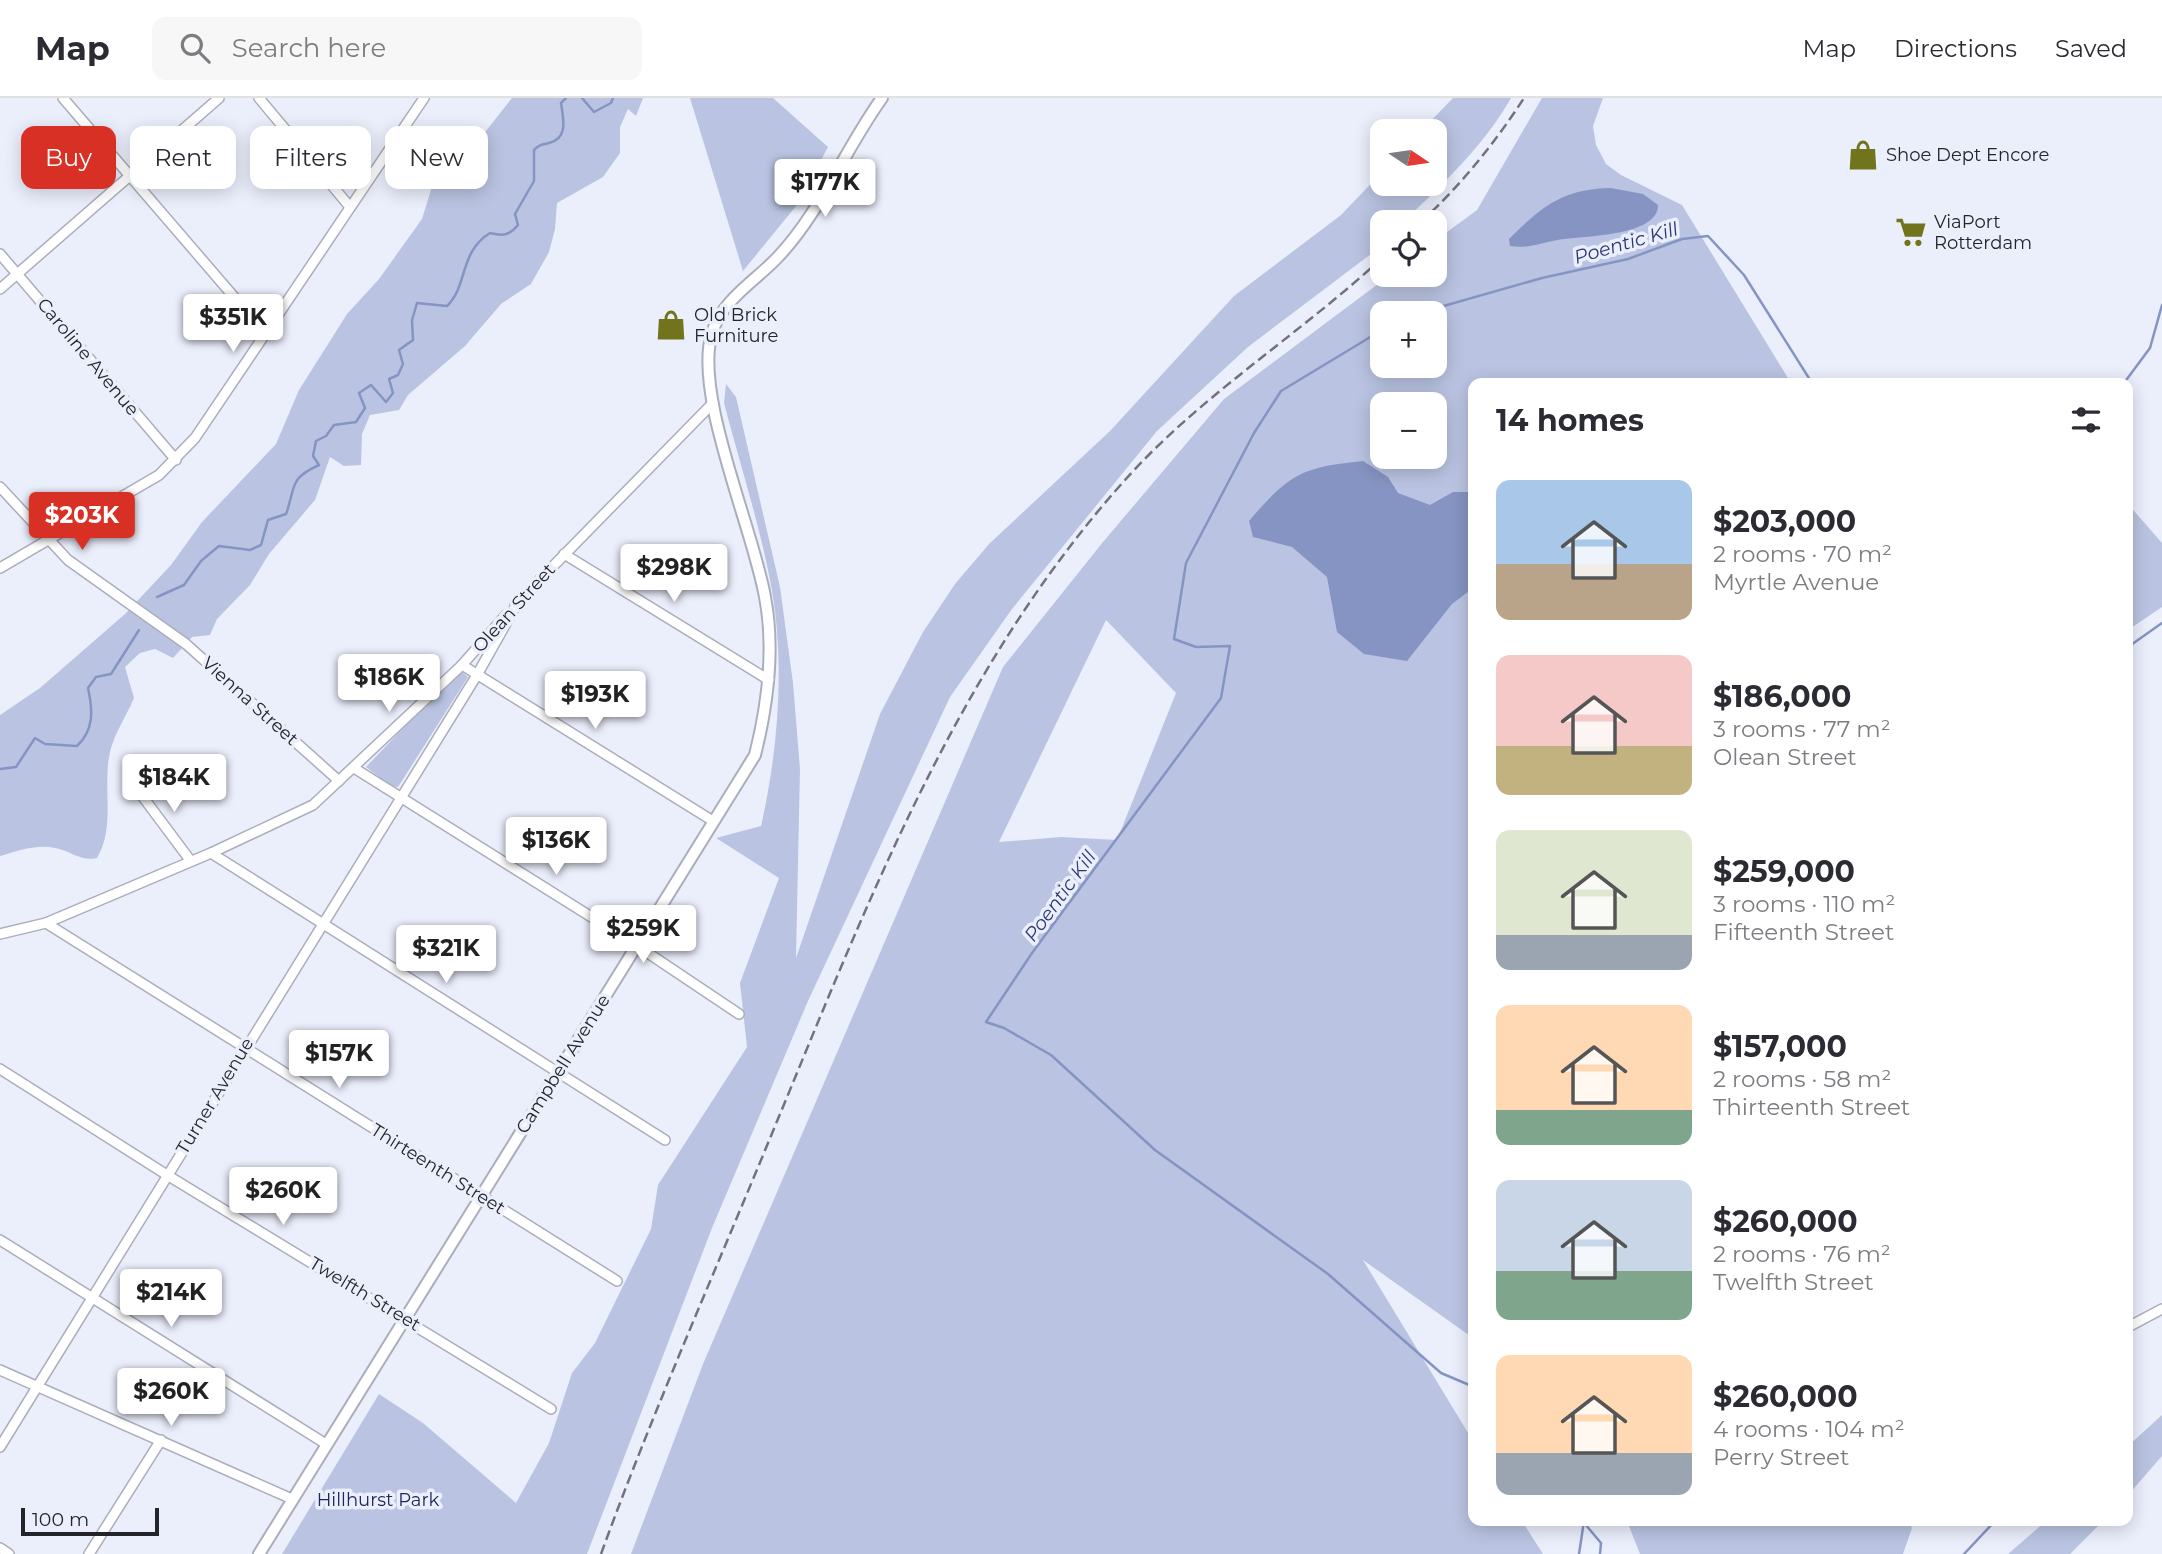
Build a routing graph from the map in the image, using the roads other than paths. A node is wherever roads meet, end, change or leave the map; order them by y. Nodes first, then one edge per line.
1 (63, 98) edge
2 (219, 98) edge
3 (259, 98) edge
4 (424, 98) edge
5 (882, 98) edge
6 (129, 176) junction
7 (350, 207) junction
8 (0, 254) edge
9 (18, 274) junction
10 (0, 289) edge
11 (265, 333) junction
12 (713, 403) junction
13 (176, 460) junction
14 (0, 487) edge
15 (47, 540) junction
16 (564, 554) junction
17 (0, 568) edge
18 (517, 602) junction
19 (462, 665) junction
20 (477, 674) junction
21 (769, 680) junction
22 (354, 768) junction
23 (339, 781) junction
24 (134, 785) dead end
25 (400, 799) junction
26 (713, 821) junction
27 (211, 853) junction
28 (190, 860) junction
29 (46, 923) junction
30 (321, 925) junction
31 (0, 934) edge
32 (636, 945) junction
33 (739, 1014) dead end
34 (244, 1048) junction
35 (0, 1069) edge
36 (558, 1073) junction
37 (665, 1140) dead end
38 (167, 1175) junction
39 (480, 1196) junction
40 (0, 1240) edge
41 (617, 1282) dead end
42 (92, 1297) junction
43 (2162, 1309) edge
44 (404, 1317) junction
45 (2133, 1324) edge
46 (0, 1370) edge
47 (37, 1387) junction
48 (551, 1409) dead end
49 (160, 1440) junction
50 (326, 1444) junction
51 (0, 1447) edge
52 (292, 1499) junction
53 (0, 1548) edge
54 (9, 1554) edge
55 (89, 1554) edge
56 (259, 1554) edge

1 - 6 street
2 - 6 street
3 - 7 street
4 - 7 street
5 - 12 street, Campbell Avenue
6 - 9 street
6 - 11 street
7 - 11 street
8 - 9 street, Caroline Avenue
9 - 10 street
9 - 13 street, Caroline Avenue
11 - 13 street
12 - 16 street, Olean Street
12 - 21 street, Campbell Avenue
13 - 15 street
14 - 15 street, Vienna Street
15 - 17 street
15 - 23 street, Vienna Street
16 - 18 street, Olean Street
16 - 21 street
18 - 19 street, Olean Street
18 - 20 street, Turner Avenue
19 - 20 street
19 - 22 street, Olean Street
20 - 25 street, Turner Avenue
20 - 26 street
21 - 26 street, Campbell Avenue
22 - 23 street, Olean Street
22 - 25 street
23 - 27 street, Olean Street
24 - 28 street
25 - 30 street, Turner Avenue
25 - 32 street
26 - 32 street, Campbell Avenue
27 - 28 street, Olean Street
27 - 30 street
28 - 29 street, Olean Street
29 - 31 street, Olean Street
29 - 34 street, Thirteenth Street
30 - 34 street, Turner Avenue
30 - 36 street
32 - 33 street
32 - 36 street, Campbell Avenue
34 - 38 street, Turner Avenue
34 - 39 street, Thirteenth Street
35 - 38 street, Twelfth Street
36 - 37 street
36 - 39 street, Campbell Avenue
38 - 42 street, Turner Avenue
38 - 44 street, Twelfth Street
39 - 41 street, Thirteenth Street
39 - 44 street, Campbell Avenue
40 - 42 street
42 - 47 street, Turner Avenue
42 - 50 street
43 - 45 street
44 - 48 street, Twelfth Street
44 - 50 street, Campbell Avenue
46 - 47 street
47 - 49 street
47 - 51 street, Turner Avenue
49 - 52 street
49 - 55 street
50 - 52 street, Campbell Avenue
52 - 56 street, Campbell Avenue
53 - 54 street

